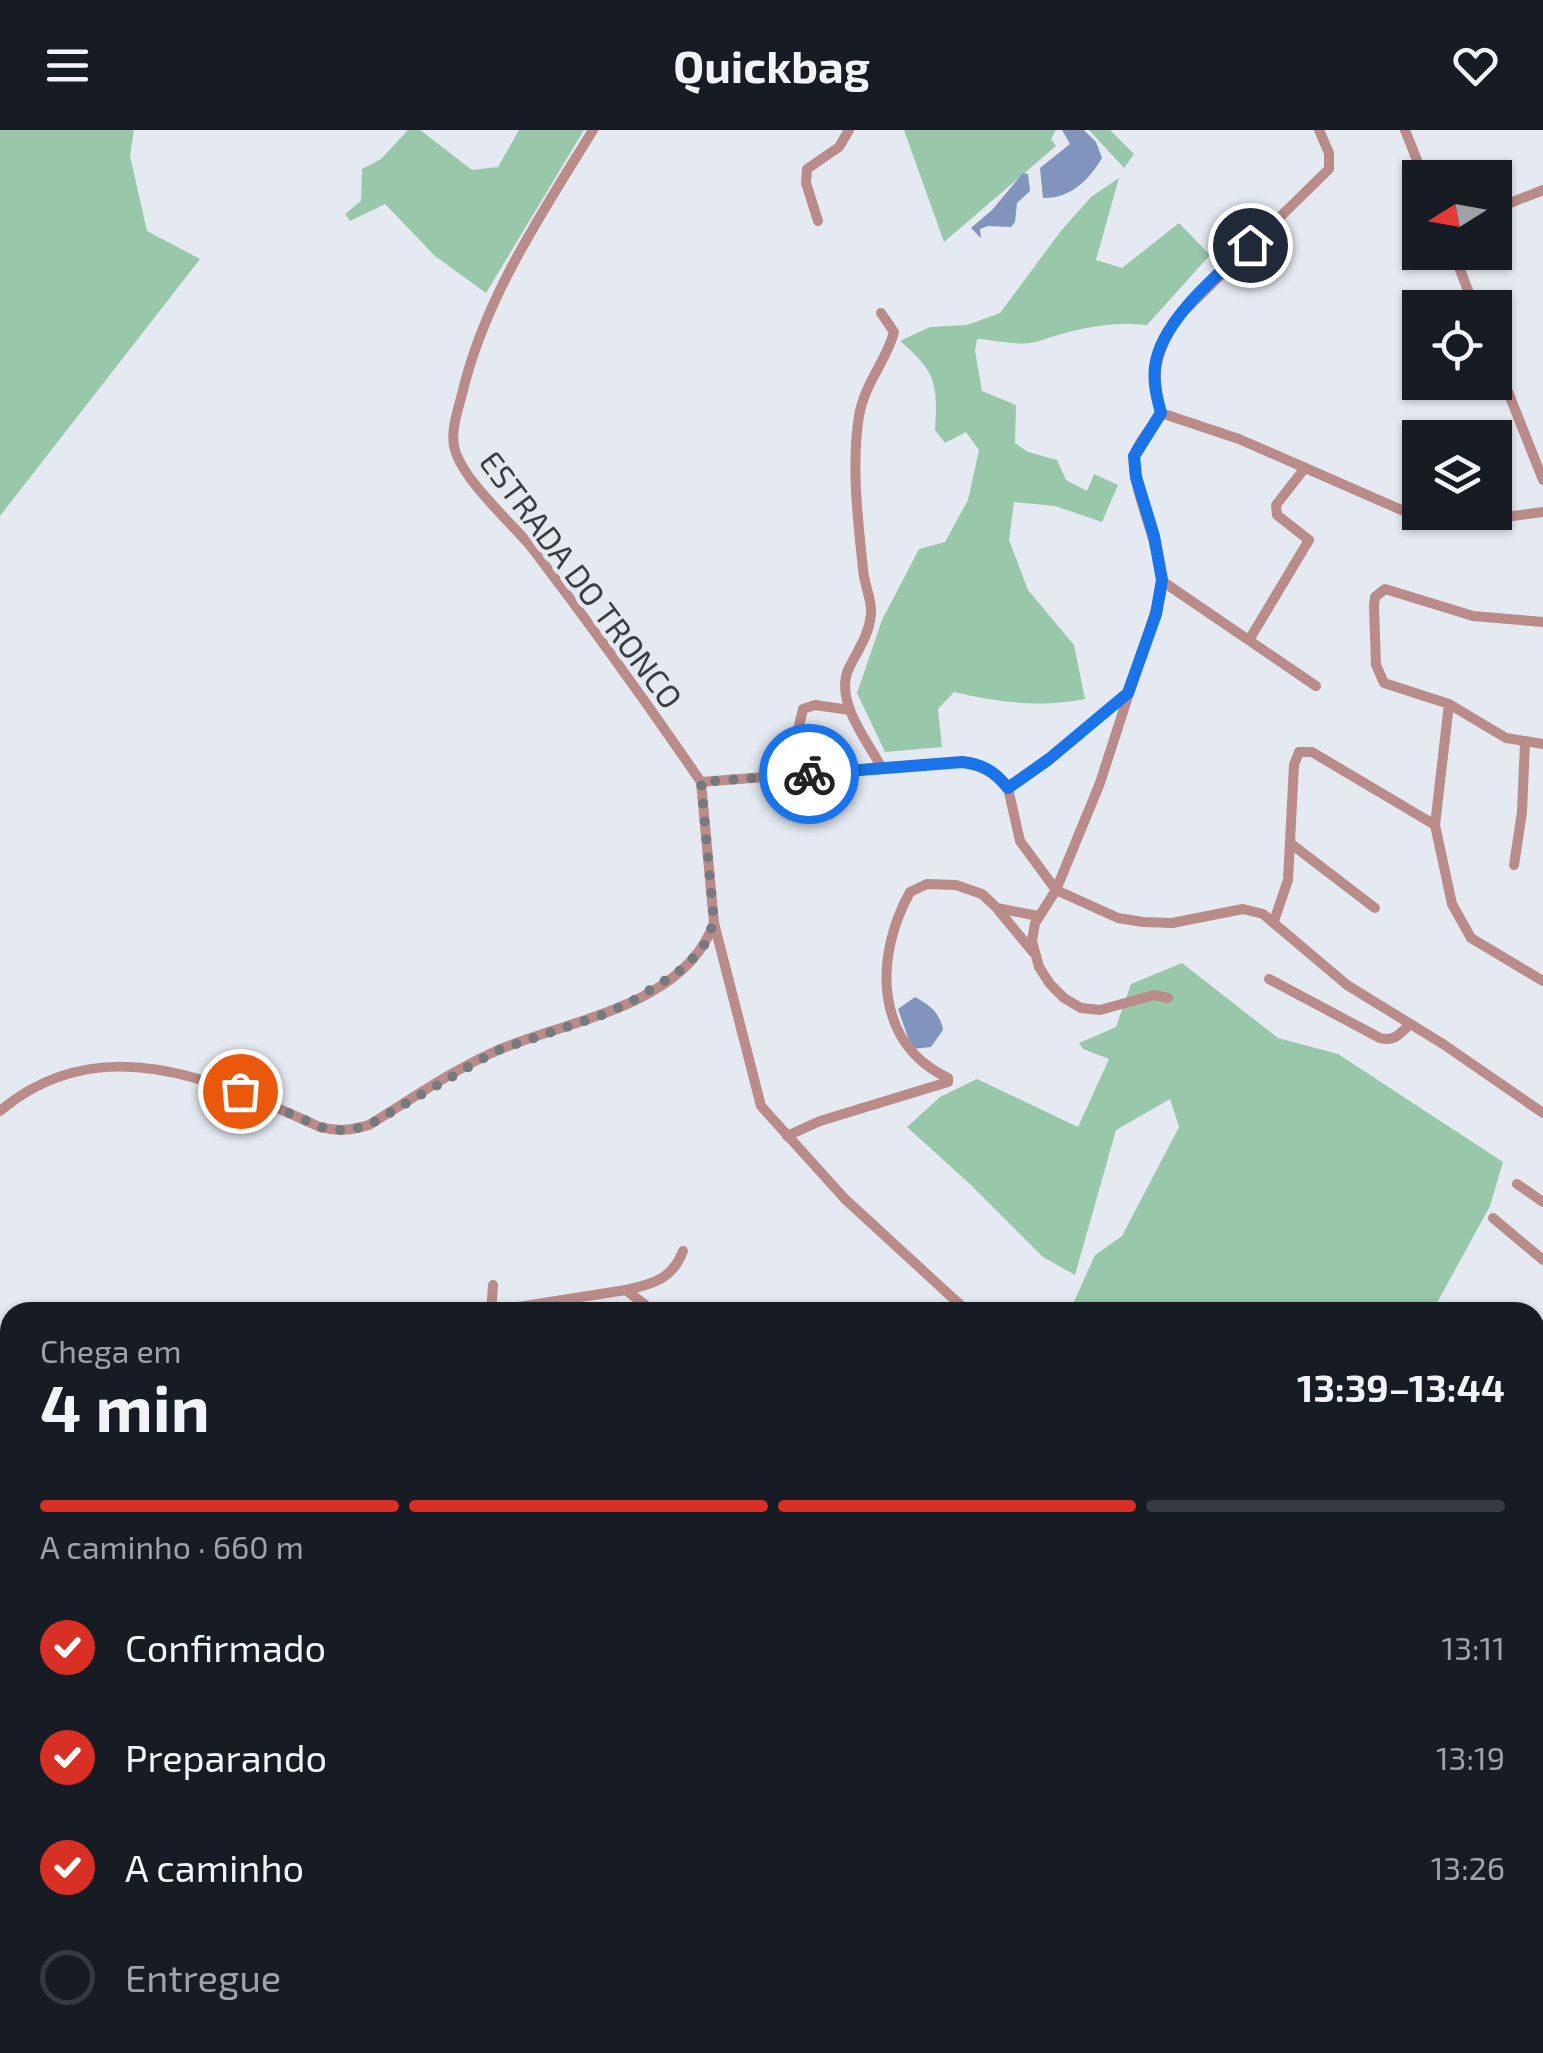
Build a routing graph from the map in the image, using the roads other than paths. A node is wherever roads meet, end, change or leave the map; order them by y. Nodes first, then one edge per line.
1 (593, 130) edge
2 (1319, 130) edge
3 (1405, 130) edge
4 (848, 133) edge
5 (1417, 160) edge
6 (1543, 190) edge
7 (1512, 203) edge
8 (818, 221) dead end
9 (882, 313) dead end
10 (1511, 400) edge
11 (1161, 413) junction
12 (1304, 468) junction
13 (1543, 480) edge
14 (1543, 512) edge
15 (1162, 580) junction
16 (1543, 622) edge
17 (1249, 640) junction
18 (1316, 686) dead end
19 (1128, 693) junction
20 (1450, 704) junction
21 (850, 710) junction
22 (1526, 743) junction
23 (1543, 744) edge
24 (882, 768) junction
25 (778, 777) junction
26 (701, 782) junction
27 (1008, 788) junction
28 (1435, 824) junction
29 (1290, 843) junction
30 (1514, 865) dead end
31 (1056, 890) junction
32 (997, 908) junction
33 (1375, 908) dead end
34 (1038, 916) junction
35 (1274, 921) junction
36 (714, 922) junction
37 (1033, 952) junction
38 (1269, 979) dead end
39 (1543, 981) edge
40 (1168, 998) dead end
41 (1410, 1024) junction
42 (0, 1111) edge
43 (1543, 1112) edge
44 (787, 1136) junction
45 (1517, 1184) dead end
46 (1543, 1202) edge
47 (1492, 1218) dead end
48 (683, 1250) dead end
49 (1543, 1260) edge
50 (493, 1286) dead end
51 (626, 1290) junction
52 (491, 1302) edge
53 (551, 1302) edge
54 (641, 1302) edge
55 (957, 1302) edge

1 - 26 street, ESTRADA DO TRONCO
2 - 11 street
3 - 5 street
4 - 8 street
6 - 7 street
9 - 21 street
10 - 13 street
11 - 12 street
11 - 15 street
12 - 14 street
12 - 17 street
15 - 17 street
15 - 19 street
16 - 20 street
17 - 18 street
19 - 27 street
19 - 31 street
20 - 22 street
20 - 28 street
21 - 24 street
21 - 25 street
22 - 23 street
22 - 30 street
24 - 25 street
24 - 27 street
25 - 26 street
26 - 36 street
27 - 31 street
28 - 29 street
28 - 39 street
29 - 33 street
29 - 35 street
31 - 34 street
31 - 35 street
32 - 34 street
32 - 37 street
32 - 44 street
34 - 37 street
35 - 41 street
36 - 42 street
36 - 44 street
37 - 40 street
38 - 41 street
41 - 43 street
44 - 55 street
45 - 46 street
47 - 49 street
48 - 51 street
50 - 52 street
51 - 53 street
51 - 54 street

